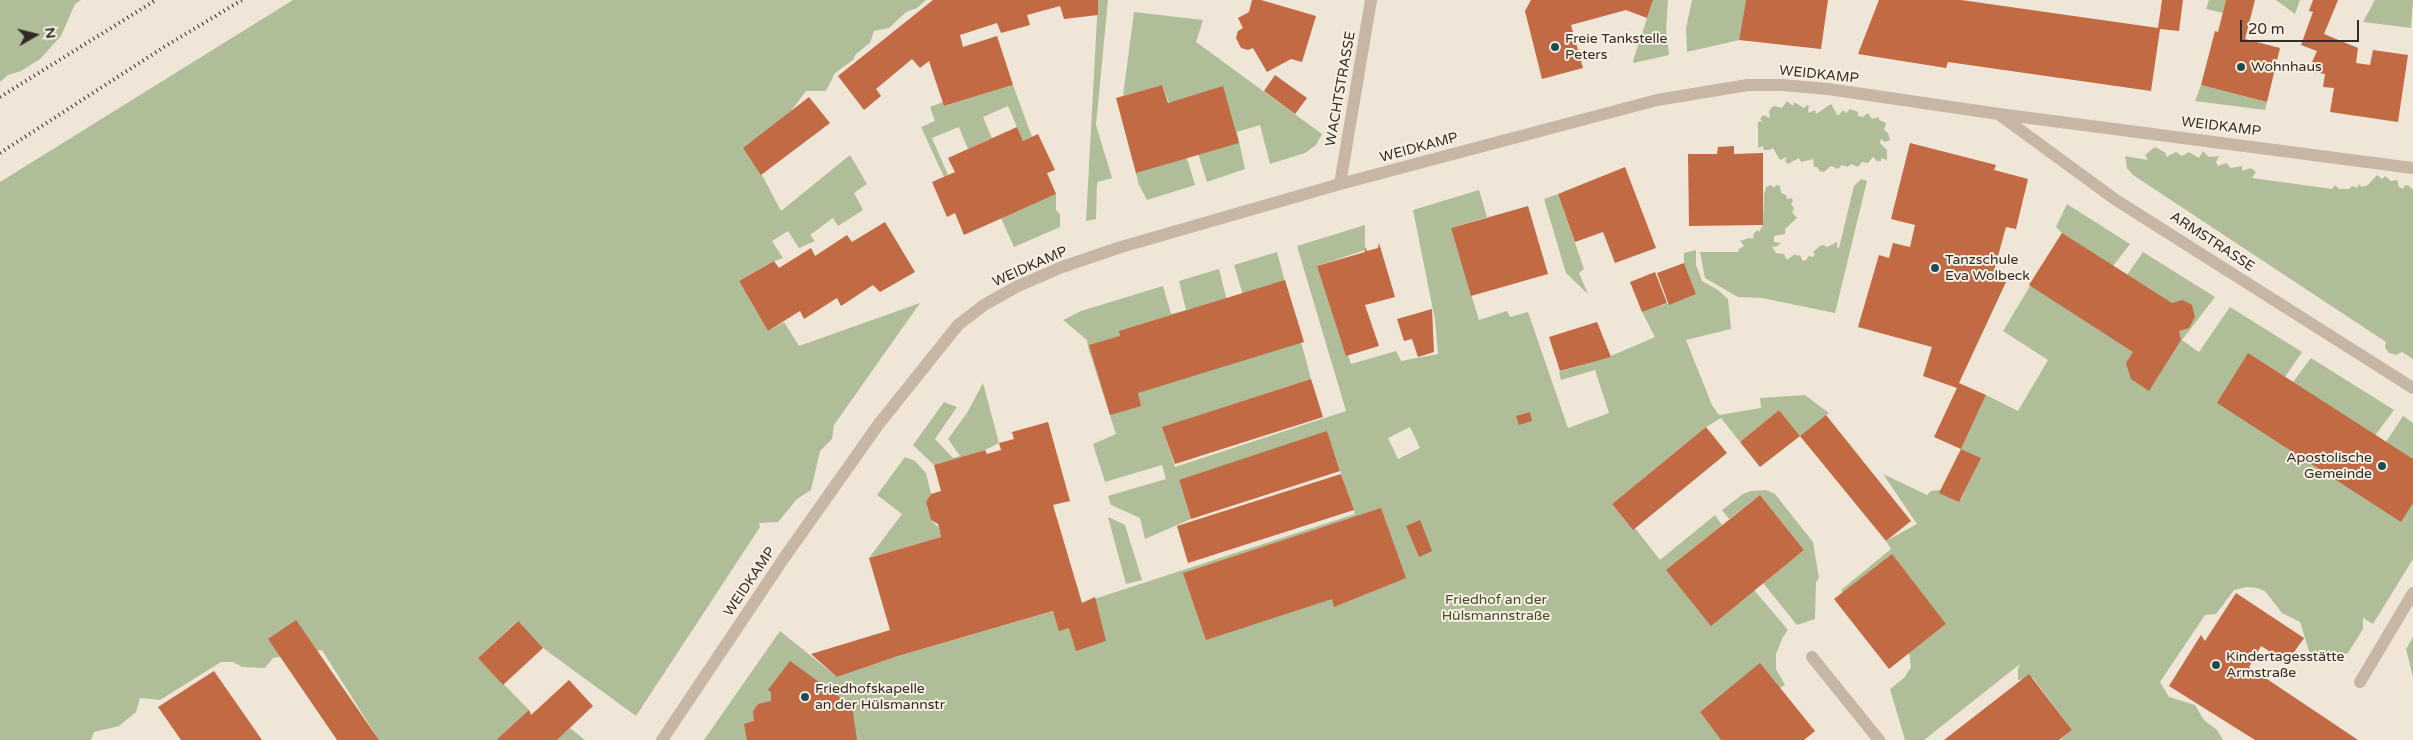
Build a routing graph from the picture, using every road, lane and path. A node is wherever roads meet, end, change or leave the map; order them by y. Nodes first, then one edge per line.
1 (1371, 0) edge
2 (1999, 114) junction
3 (2413, 168) edge
4 (1340, 184) junction
5 (2413, 388) edge
6 (2413, 593) edge
7 (1812, 657) dead end
8 (2360, 682) dead end
9 (662, 740) edge
10 (1879, 740) edge

1 - 4 street, WACHTSTRASSE
2 - 3 street, WEIDKAMP
2 - 4 street, WEIDKAMP
2 - 5 street, ARMSTRASSE
4 - 9 street, WEIDKAMP
6 - 8 street
7 - 10 street

